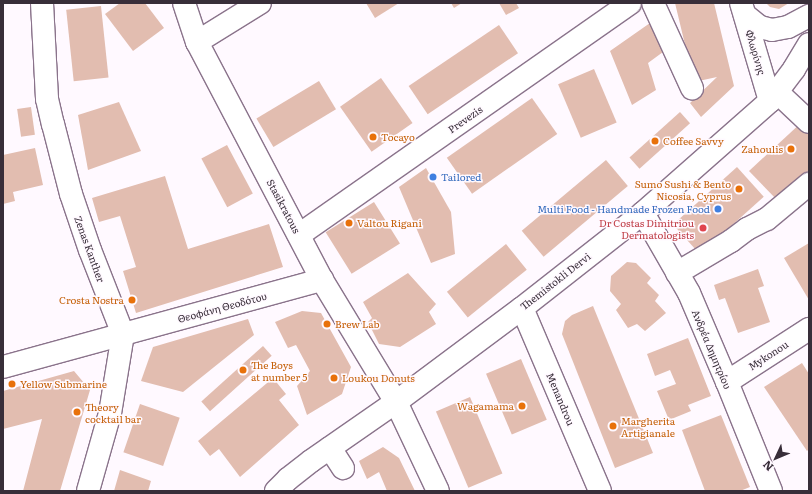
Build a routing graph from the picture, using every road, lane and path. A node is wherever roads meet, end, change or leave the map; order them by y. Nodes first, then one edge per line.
1 (42, 3) edge
2 (184, 3) edge
3 (260, 3) edge
4 (630, 3) edge
5 (653, 3) edge
6 (743, 9) edge
7 (809, 16) edge
8 (197, 42) junction
9 (809, 44) edge
10 (692, 88) dead end
11 (774, 96) junction
12 (809, 122) edge
13 (809, 184) edge
14 (643, 213) junction
15 (299, 235) junction
16 (677, 273) junction
17 (322, 280) junction
18 (522, 308) junction
19 (809, 329) edge
20 (123, 334) junction
21 (3, 366) edge
22 (727, 382) junction
23 (396, 402) junction
24 (330, 448) junction
25 (343, 468) dead end
26 (88, 491) edge
27 (276, 491) edge
28 (438, 491) edge
29 (600, 491) edge
30 (770, 491) edge

1 - 20 street, Zenas Kanther
2 - 8 street, Stasikratous
3 - 8 street
4 - 15 street, Prevezis
5 - 10 street
6 - 7 street
6 - 11 street, Φλωρίνης
8 - 15 street, Stasikratous
9 - 11 street, Themistokli Dervi
11 - 12 street
11 - 14 street, Themistokli Dervi
13 - 16 street
14 - 16 street, Ανδρέα Δημητρίου
14 - 18 street, Themistokli Dervi
15 - 17 street, Stasikratous
16 - 22 street, Ανδρέα Δημητρίου
17 - 20 street, Θεοφάνη Θεοδότου
17 - 23 street, Stasikratous
18 - 23 street, Themistokli Dervi
18 - 29 street, Menandrou
19 - 22 street, Mykonou
20 - 21 street, Θεοφάνη Θεοδότου
20 - 26 street
22 - 30 street, Ανδρέα Δημητρίου
23 - 24 street, Themistokli Dervi
23 - 28 street, Stasikratous
24 - 25 street
24 - 27 street, Themistokli Dervi

